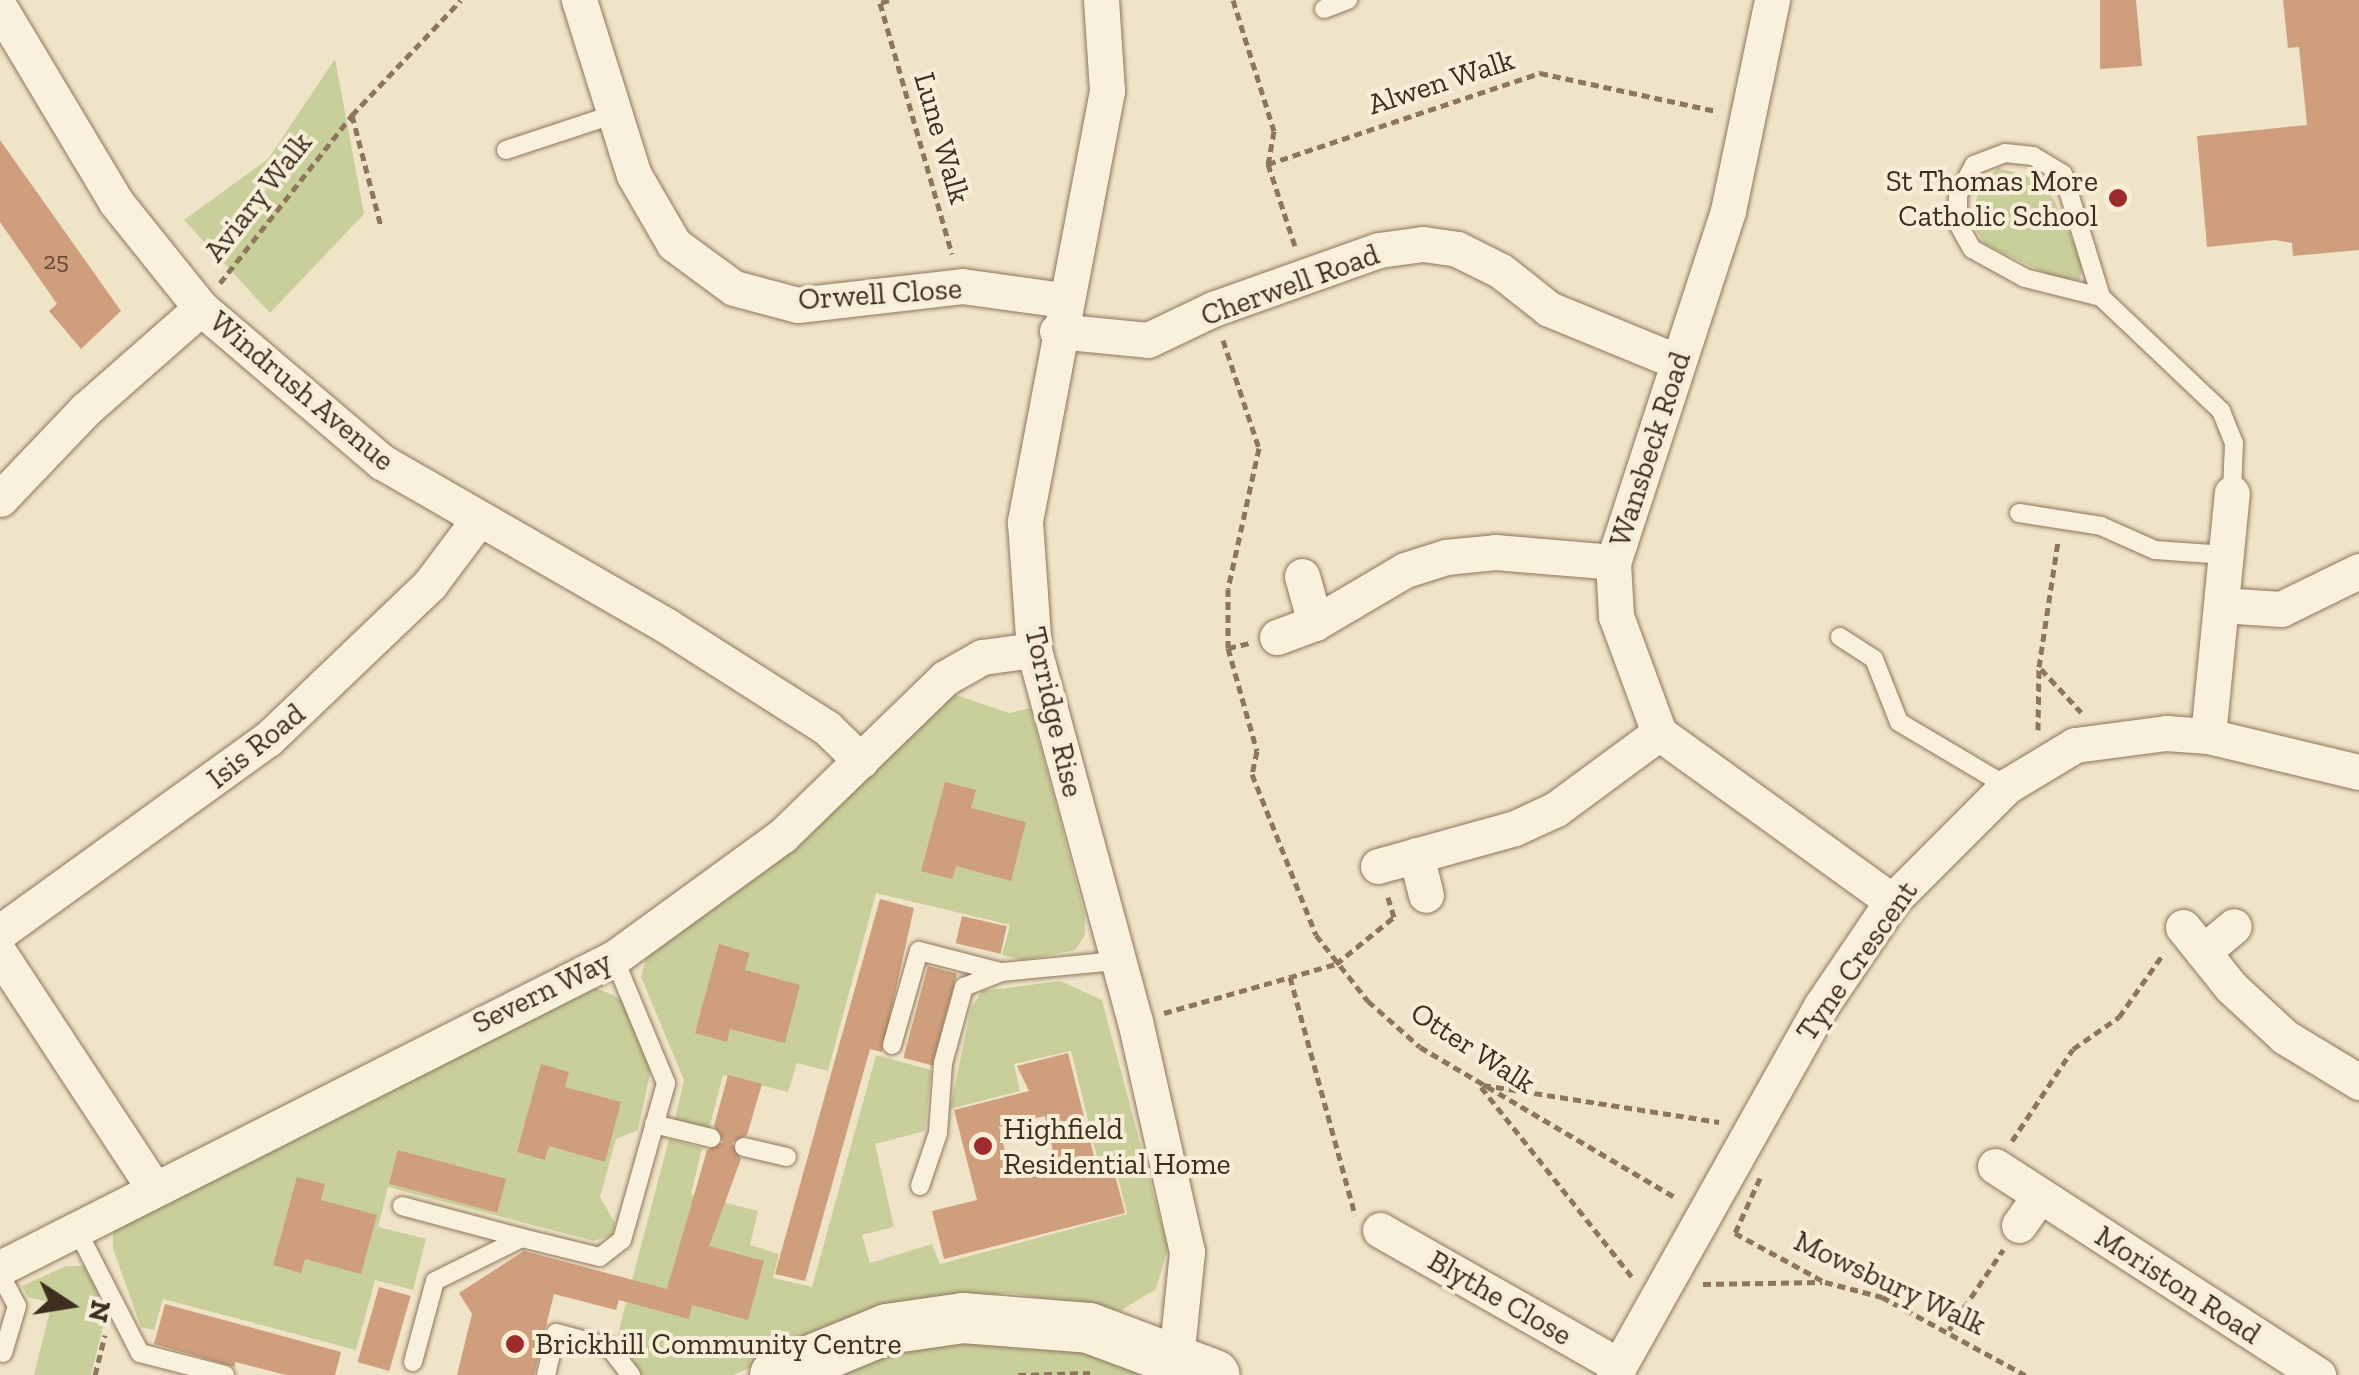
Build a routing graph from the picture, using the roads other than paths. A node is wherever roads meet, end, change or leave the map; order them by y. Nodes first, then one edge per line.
1 (579, 0) edge
2 (1101, 0) edge
3 (1348, 0) edge
4 (1772, 0) edge
5 (0, 8) edge
6 (1324, 9) dead end
7 (612, 115) junction
8 (506, 150) dead end
9 (2101, 297) junction
10 (201, 308) junction
11 (1060, 316) junction
12 (1678, 362) junction
13 (2232, 494) joint
14 (0, 499) edge
15 (2019, 513) dead end
16 (478, 520) junction
17 (2226, 555) junction
18 (1613, 562) junction
19 (2359, 571) edge
20 (1302, 576) dead end
21 (2221, 605) junction
22 (1314, 623) junction
23 (1277, 636) dead end
24 (1840, 637) dead end
25 (1034, 650) junction
26 (1659, 733) junction
27 (2208, 736) junction
28 (860, 761) junction
29 (2359, 772) edge
30 (2007, 786) junction
31 (1416, 855) junction
32 (1378, 866) road end
33 (1426, 895) dead end
34 (1892, 902) junction
35 (2234, 926) dead end
36 (0, 932) edge
37 (0, 954) edge
38 (614, 958) junction
39 (1117, 961) junction
40 (1002, 972) junction
41 (892, 1045) dead end
42 (2359, 1082) edge
43 (654, 1124) junction
44 (710, 1138) dead end
45 (744, 1146) dead end
46 (787, 1156) dead end
47 (1995, 1166) road end
48 (920, 1186) dead end
49 (154, 1188) junction
50 (402, 1206) dead end
51 (76, 1228) junction
52 (1380, 1230) road end
53 (522, 1238) junction
54 (0, 1271) edge
55 (3, 1353) dead end
56 (413, 1362) dead end
57 (1196, 1366) edge
58 (1617, 1370) edge
59 (224, 1375) edge
60 (546, 1375) edge
61 (630, 1375) edge
62 (776, 1375) edge
63 (2318, 1375) edge

1 - 7 street, Orwell Close
2 - 11 street, Torridge Rise
3 - 6 lane
4 - 12 street, Wansbeck Road
5 - 10 street, Windrush Avenue
7 - 8 lane
7 - 11 street, Orwell Close
9 - 9 lane
9 - 13 lane
10 - 14 street
10 - 16 street, Windrush Avenue
11 - 12 street, Cherwell Road
11 - 25 street, Torridge Rise
12 - 18 street, Wansbeck Road
13 - 17 street
15 - 17 lane
16 - 28 street, Windrush Avenue
16 - 36 street, Isis Road
17 - 21 street
18 - 22 street
18 - 26 street, Wansbeck Road
19 - 21 street
20 - 22 street
21 - 27 street
22 - 23 street
24 - 30 lane
25 - 28 street, Severn Way
25 - 39 street, Torridge Rise
26 - 31 street
26 - 34 street
27 - 29 street, Tyne Crescent
27 - 30 street, Tyne Crescent
28 - 38 street, Severn Way
30 - 34 street, Tyne Crescent
31 - 32 street
31 - 33 street
34 - 58 street, Tyne Crescent
35 - 42 street
37 - 49 street
38 - 43 lane
38 - 49 street, Severn Way
39 - 40 lane
39 - 57 street, Torridge Rise
40 - 41 lane
40 - 48 lane
43 - 44 lane
43 - 53 lane
45 - 46 lane
47 - 63 street, Moriston Road
49 - 51 street, Severn Way
50 - 53 lane
51 - 54 street, Severn Way
51 - 59 lane
52 - 58 street, Blythe Close
53 - 56 lane
54 - 55 lane
57 - 62 street
60 - 61 lane

